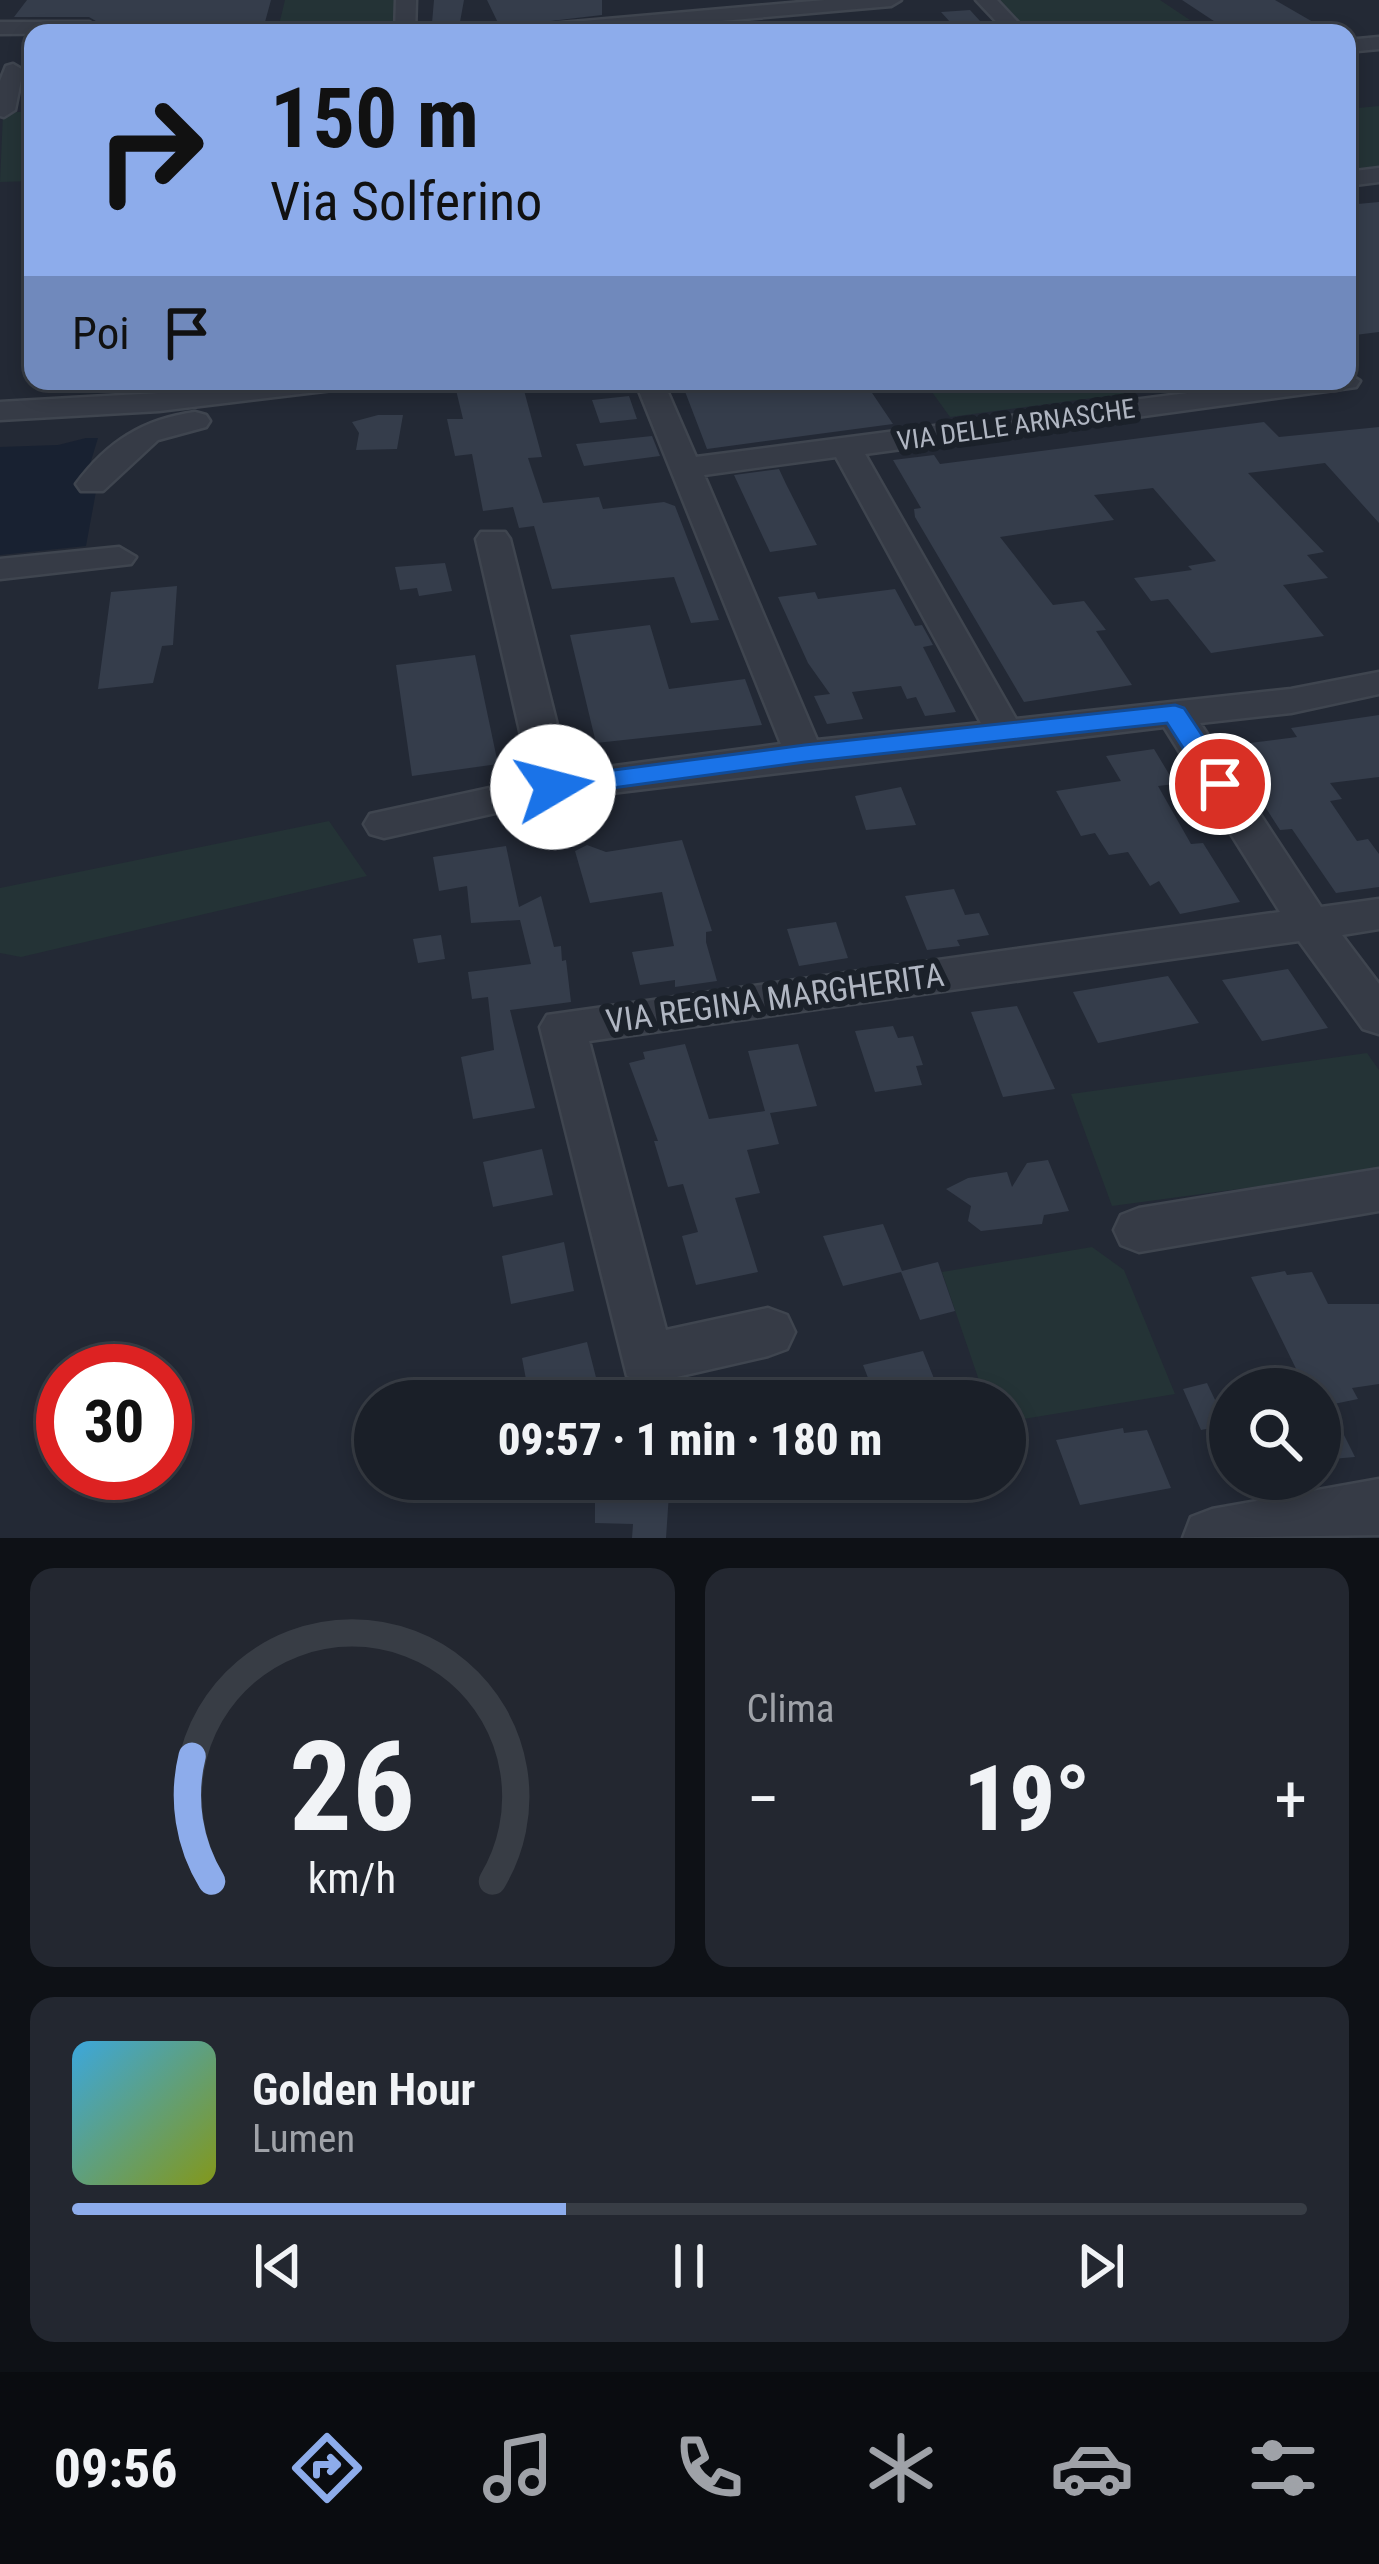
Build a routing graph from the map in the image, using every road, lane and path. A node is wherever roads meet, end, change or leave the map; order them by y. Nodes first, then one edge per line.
1 (891, 0) edge
2 (986, 0) edge
3 (823, 3) edge
4 (654, 24) edge
5 (846, 24) edge
6 (1009, 24) edge
7 (15, 69) edge
8 (4, 110) dead end
9 (276, 390) edge
10 (284, 390) edge
11 (653, 390) edge
12 (1278, 390) edge
13 (0, 411) edge
14 (846, 447) junction
15 (686, 468) junction
16 (92, 484) dead end
17 (493, 539) dead end
18 (119, 557) dead end
19 (0, 569) edge
20 (1379, 682) edge
21 (1175, 714) junction
22 (1005, 732) junction
23 (805, 754) junction
24 (553, 787) junction
25 (384, 824) dead end
26 (1379, 914) edge
27 (1310, 924) junction
28 (1379, 1018) edge
29 (1379, 1190) edge
30 (1139, 1231) dead end
31 (768, 1332) dead end
32 (1379, 1507) edge
33 (1212, 1538) edge

1 - 3 street
2 - 6 street
3 - 4 street
3 - 5 street
7 - 8 street
9 - 13 street
10 - 16 street
11 - 15 street
12 - 14 street, VIA DELLE ARNASCHE
14 - 15 street, VIA DELLE ARNASCHE
14 - 22 street
15 - 23 street
17 - 24 street
18 - 19 street
20 - 21 street
21 - 22 street
21 - 27 street
22 - 23 street
23 - 24 street
24 - 25 street
26 - 27 street, VIA REGINA MARGHERITA
27 - 28 street
27 - 31 street, VIA REGINA MARGHERITA
29 - 30 street
32 - 33 street

